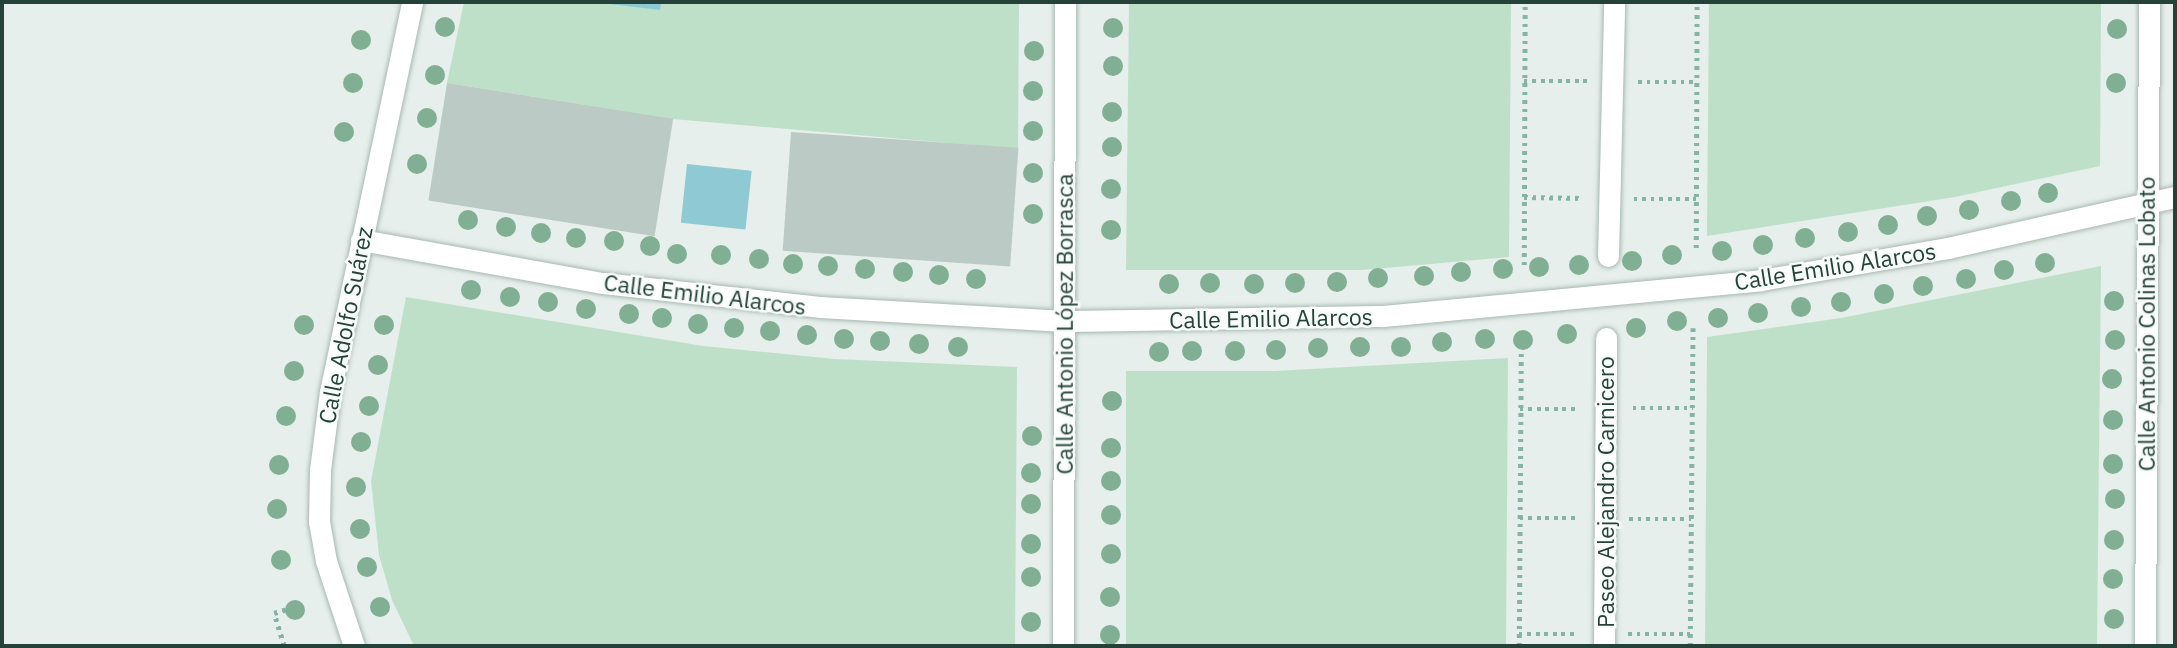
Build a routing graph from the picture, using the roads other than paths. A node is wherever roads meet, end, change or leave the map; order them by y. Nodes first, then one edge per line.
1 (412, 2) edge
2 (1065, 2) edge
3 (1614, 2) edge
4 (2149, 2) edge
5 (2175, 197) edge
6 (2147, 205) junction
7 (361, 240) junction
8 (1608, 256) dead end
9 (1065, 321) junction
10 (1606, 338) dead end
11 (354, 646) edge
12 (1063, 646) edge
13 (1604, 646) edge
14 (2145, 646) edge

1 - 7 street, Calle Adolfo Suárez
2 - 9 street, Calle Antonio López Borrasca
3 - 8 street
4 - 6 street, Calle Antonio Colinas Lobato
5 - 6 street, Calle Emilio Alarcos
6 - 9 street, Calle Emilio Alarcos
6 - 14 street, Calle Antonio Colinas Lobato
7 - 9 street, Calle Emilio Alarcos
7 - 11 street, Calle Adolfo Suárez
9 - 12 street, Calle Antonio López Borrasca
10 - 13 street, Paseo Alejandro Carnicero

